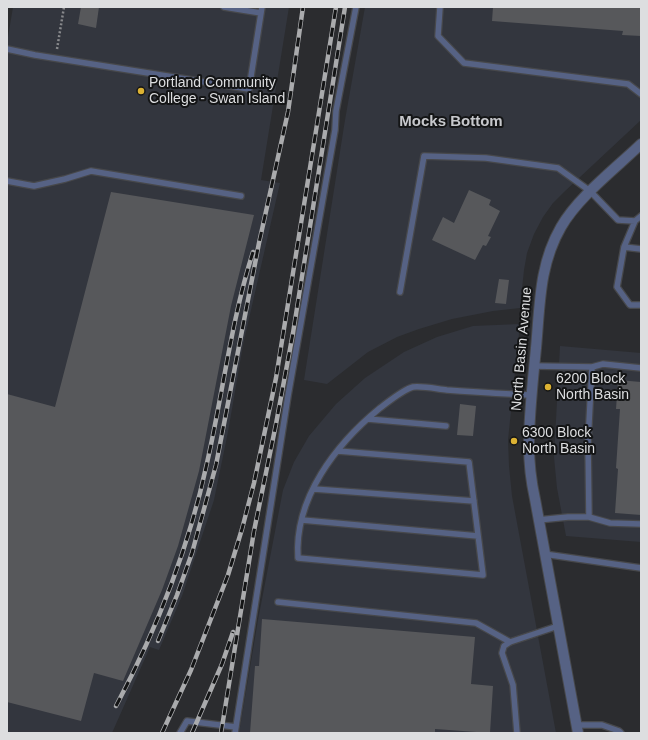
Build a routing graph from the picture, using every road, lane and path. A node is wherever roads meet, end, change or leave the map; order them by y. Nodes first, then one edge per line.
1 (64, 7) edge
2 (224, 7) edge
3 (356, 7) edge
4 (440, 7) edge
5 (262, 10) edge
6 (7, 48) edge
7 (56, 58) junction
8 (641, 94) edge
9 (641, 144) edge
10 (7, 181) edge
11 (590, 192) junction
12 (241, 196) dead end
13 (641, 216) edge
14 (635, 221) junction
15 (624, 247) junction
16 (641, 248) edge
17 (400, 292) dead end
18 (641, 306) edge
19 (534, 366) junction
20 (592, 368) junction
21 (641, 368) edge
22 (532, 396) junction
23 (368, 419) junction
24 (446, 426) dead end
25 (338, 451) junction
26 (314, 489) junction
27 (474, 500) junction
28 (589, 517) junction
29 (302, 520) junction
30 (538, 520) junction
31 (641, 524) edge
32 (478, 536) junction
33 (544, 554) junction
34 (641, 568) edge
35 (278, 602) dead end
36 (558, 626) junction
37 (510, 642) junction
38 (577, 729) edge
39 (235, 730) edge
40 (180, 733) edge
41 (517, 733) edge
42 (621, 733) edge

1 - 7 path
2 - 5 lane
3 - 39 lane
4 - 8 lane
5 - 7 lane
6 - 7 lane
9 - 11 street, North Basin Avenue
10 - 12 lane
11 - 14 lane
11 - 17 lane
11 - 19 street, North Basin Avenue
13 - 14 lane
14 - 15 lane
15 - 16 lane
15 - 18 lane
19 - 20 lane
19 - 22 street, North Basin Avenue
20 - 21 lane
20 - 28 lane
22 - 23 lane
22 - 30 street, North Basin Avenue
23 - 24 lane
23 - 25 lane
25 - 26 lane
25 - 27 lane
26 - 27 lane
26 - 29 lane
27 - 32 lane
28 - 30 lane
28 - 31 lane
29 - 32 lane
29 - 32 lane
30 - 33 street, North Basin Avenue
33 - 34 lane
33 - 36 street, North Basin Avenue
35 - 37 lane
36 - 37 lane
36 - 38 street, North Basin Avenue
37 - 41 lane
38 - 42 lane
39 - 40 lane

